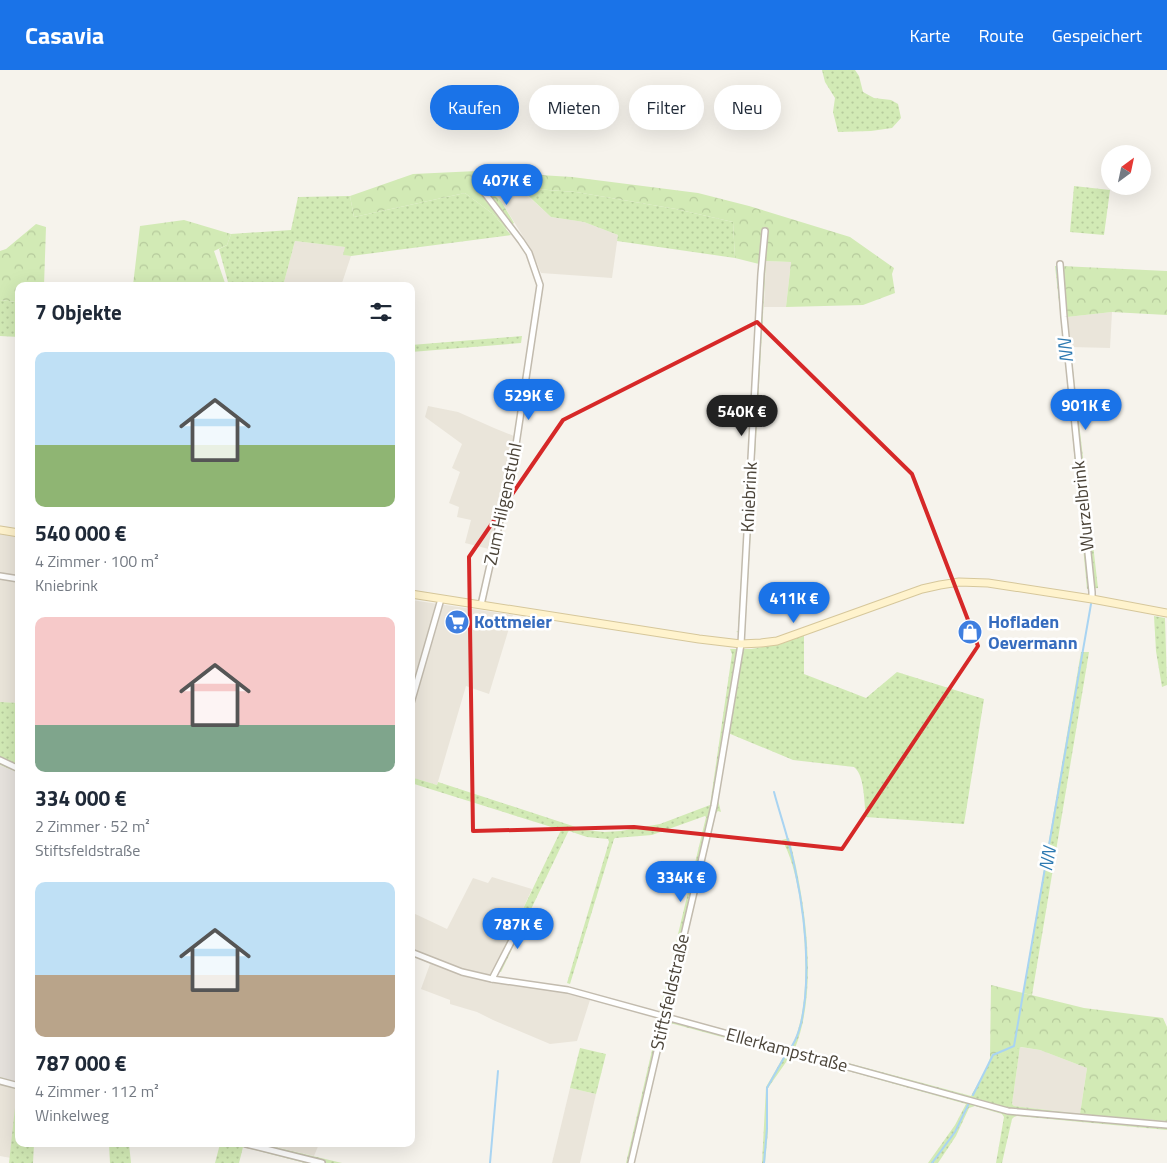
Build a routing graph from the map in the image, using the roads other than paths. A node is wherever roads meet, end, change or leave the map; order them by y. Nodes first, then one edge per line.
1 (477, 183) dead end
2 (765, 231) dead end
3 (1060, 264) dead end
4 (0, 530) edge
5 (15, 532) edge
6 (0, 576) edge
7 (15, 578) edge
8 (415, 595) edge
9 (441, 599) junction
10 (1092, 599) junction
11 (481, 605) junction
12 (1167, 613) edge
13 (740, 644) junction
14 (415, 689) edge
15 (0, 760) edge
16 (15, 766) edge
17 (526, 913) dead end
18 (415, 954) edge
19 (492, 979) junction
20 (664, 1016) junction
21 (0, 1081) edge
22 (15, 1085) edge
23 (1167, 1125) edge
24 (258, 1147) edge
25 (322, 1163) edge
26 (631, 1163) edge

1 - 11 street, Zum Hilgenstuhl
2 - 13 street, Kniebrink
3 - 10 street, Wurzelbrink
4 - 5 main road
6 - 7 street
8 - 9 main road
9 - 11 main road
9 - 14 street
10 - 12 main road
10 - 13 main road
11 - 13 main road
13 - 20 street, Stiftsfeldstraße
15 - 16 street
17 - 19 street
18 - 19 street, Ellerkampstraße
19 - 20 street, Ellerkampstraße
20 - 23 street, Ellerkampstraße
20 - 26 street, Stiftsfeldstraße
21 - 22 street
24 - 25 street

